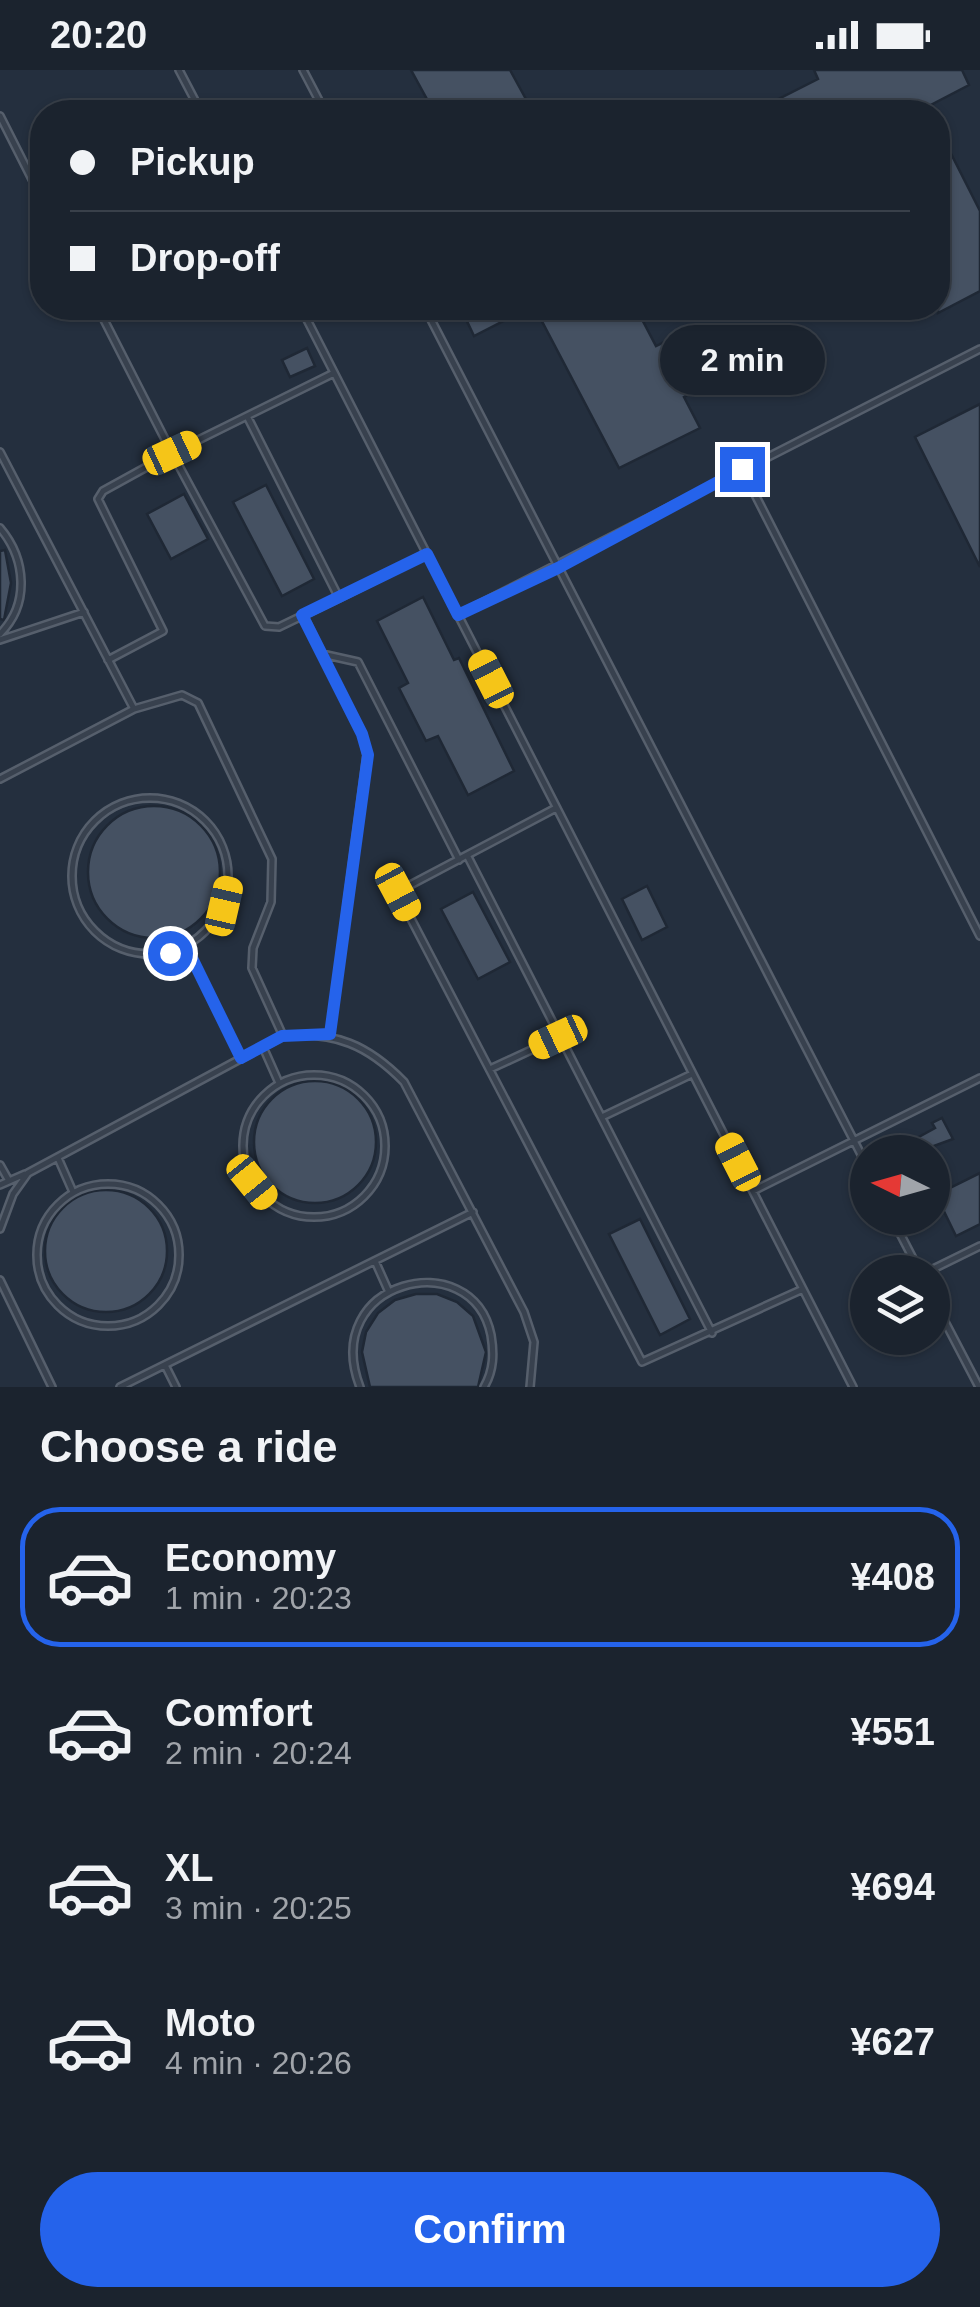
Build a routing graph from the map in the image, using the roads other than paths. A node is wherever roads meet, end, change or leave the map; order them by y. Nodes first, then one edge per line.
1 (179, 70) edge
2 (303, 70) edge
3 (195, 100) edge
4 (319, 100) edge
5 (0, 116) edge
6 (30, 175) edge
7 (104, 320) edge
8 (306, 320) edge
9 (431, 320) edge
10 (980, 349) edge
11 (334, 374) junction
12 (248, 418) junction
13 (0, 452) edge
14 (172, 453) junction
15 (742, 469) junction
16 (0, 528) edge
17 (427, 554) junction
18 (558, 568) junction
19 (338, 598) junction
20 (84, 612) junction
21 (302, 615) junction
22 (458, 615) junction
23 (0, 637) edge
24 (322, 654) junction
25 (108, 660) junction
26 (134, 708) junction
27 (0, 779) edge
28 (556, 808) junction
29 (467, 856) junction
30 (459, 860) junction
31 (980, 936) edge
32 (186, 946) junction
33 (330, 1034) junction
34 (282, 1036) junction
35 (558, 1037) junction
36 (263, 1047) junction
37 (241, 1058) junction
38 (490, 1069) junction
39 (693, 1074) junction
40 (980, 1078) edge
41 (280, 1083) junction
42 (604, 1116) junction
43 (850, 1135) edge
44 (868, 1135) edge
45 (850, 1144) edge
46 (57, 1157) junction
47 (0, 1164) edge
48 (28, 1173) junction
49 (9, 1181) junction
50 (0, 1185) edge
51 (753, 1191) junction
52 (73, 1192) junction
53 (473, 1212) junction
54 (0, 1229) edge
55 (980, 1246) edge
56 (950, 1260) edge
57 (375, 1261) junction
58 (0, 1280) edge
59 (388, 1290) junction
60 (803, 1290) junction
61 (0, 1297) edge
62 (10, 1302) junction
63 (950, 1331) edge
64 (712, 1333) junction
65 (166, 1364) junction
66 (52, 1387) edge
67 (120, 1387) edge
68 (176, 1387) edge
69 (360, 1387) edge
70 (484, 1387) edge
71 (530, 1387) edge
72 (853, 1387) edge
73 (979, 1387) edge

1 - 3 lane
2 - 4 lane
5 - 6 lane
7 - 14 lane
8 - 11 lane
9 - 18 lane
10 - 15 lane
11 - 12 lane
11 - 17 lane
12 - 14 lane
12 - 19 lane
13 - 20 lane
14 - 21 lane
14 - 25 lane
15 - 18 lane
15 - 31 lane
16 - 23 lane
17 - 19 lane
17 - 22 lane
18 - 22 lane
18 - 43 lane
19 - 21 lane
20 - 23 lane
20 - 25 lane
21 - 24 lane
22 - 28 lane
24 - 30 lane
24 - 33 lane
25 - 26 lane
26 - 27 lane
26 - 34 lane
28 - 29 lane
28 - 39 lane
29 - 30 lane
29 - 35 lane
30 - 38 lane
32 - 32 lane
32 - 37 lane
33 - 34 lane
33 - 53 lane
34 - 36 lane
35 - 38 lane
35 - 42 lane
36 - 37 lane
36 - 41 lane
37 - 46 lane
38 - 64 lane
39 - 42 lane
39 - 51 lane
40 - 44 lane
41 - 41 lane
42 - 64 lane
45 - 51 lane
46 - 48 lane
46 - 52 lane
47 - 49 lane
48 - 49 lane
48 - 54 lane
49 - 50 lane
51 - 60 lane
52 - 52 lane
53 - 57 lane
53 - 71 lane
55 - 56 lane
57 - 59 lane
57 - 65 lane
58 - 62 lane
59 - 69 lane
59 - 70 lane
60 - 64 lane
60 - 72 lane
61 - 62 lane
62 - 66 lane
63 - 73 lane
65 - 67 lane
65 - 68 lane

